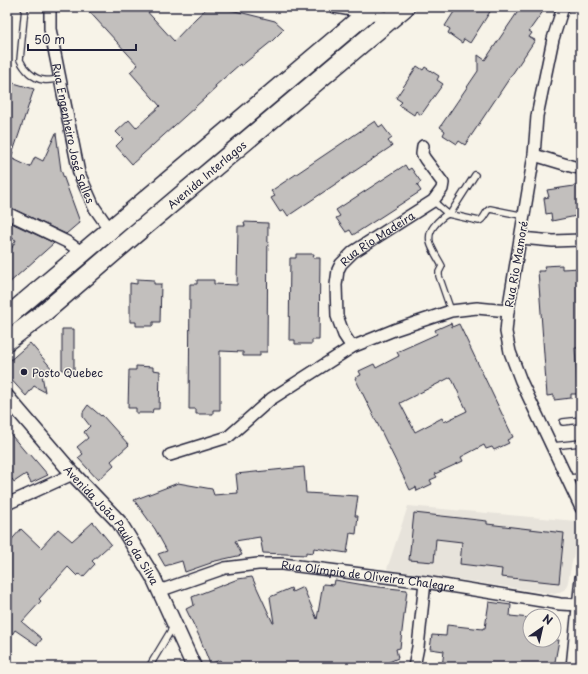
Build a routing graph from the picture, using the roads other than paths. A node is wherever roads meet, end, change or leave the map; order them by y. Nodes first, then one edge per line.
1 (25, 7) edge
2 (50, 7) edge
3 (335, 7) edge
4 (405, 7) edge
5 (562, 7) edge
6 (371, 10) edge
7 (391, 18) junction
8 (60, 79) junction
9 (423, 146) dead end
10 (534, 155) junction
11 (581, 168) edge
12 (476, 175) dead end
13 (433, 201) junction
14 (7, 212) edge
15 (447, 215) junction
16 (525, 216) junction
17 (110, 230) junction
18 (521, 238) junction
19 (581, 240) edge
20 (84, 253) junction
21 (451, 311) junction
22 (508, 311) junction
23 (7, 317) edge
24 (7, 341) edge
25 (352, 347) junction
26 (7, 397) edge
27 (581, 420) edge
28 (563, 422) dead end
29 (581, 443) edge
30 (551, 446) junction
31 (170, 455) dead end
32 (73, 474) junction
33 (581, 477) edge
34 (567, 478) junction
35 (7, 504) edge
36 (581, 508) edge
37 (581, 578) edge
38 (425, 582) junction
39 (159, 591) junction
40 (579, 605) junction
41 (175, 625) junction
42 (149, 667) edge
43 (194, 667) edge
44 (414, 667) edge
45 (572, 667) edge

1 - 8 lane
2 - 8 street, Rua Engenheiro José Salles
3 - 6 street
4 - 7 main road, Avenida Interlagos
5 - 10 street, Rua Rio Mamoré
6 - 7 street
6 - 17 main road, Avenida Interlagos
7 - 24 main road, Avenida Interlagos
8 - 17 street, Rua Engenheiro José Salles
9 - 13 street, Rua Rio Madeira
10 - 11 street
10 - 16 street, Rua Rio Mamoré
12 - 15 lane
13 - 15 lane
13 - 25 street, Rua Rio Madeira
14 - 20 street
15 - 16 lane
15 - 21 lane
16 - 18 street, Rua Rio Mamoré
17 - 20 main road, Avenida Interlagos
18 - 19 street
18 - 22 street, Rua Rio Mamoré
20 - 23 main road, Avenida Interlagos
21 - 22 street
21 - 25 street
22 - 30 street, Rua Rio Mamoré
25 - 31 street
26 - 32 street, Avenida João Paulo da Silva
27 - 28 lane
29 - 30 lane
30 - 34 street, Rua Rio Mamoré
32 - 35 street
32 - 39 street, Avenida João Paulo da Silva
33 - 34 lane
34 - 36 street, Rua Rio Mamoré
37 - 40 street
38 - 39 street, Rua Olímpio de Oliveira Chalegre
38 - 40 street, Rua Olímpio de Oliveira Chalegre
38 - 44 street
39 - 41 street, Avenida João Paulo da Silva
40 - 45 street
41 - 42 lane
41 - 43 street, Avenida João Paulo da Silva

